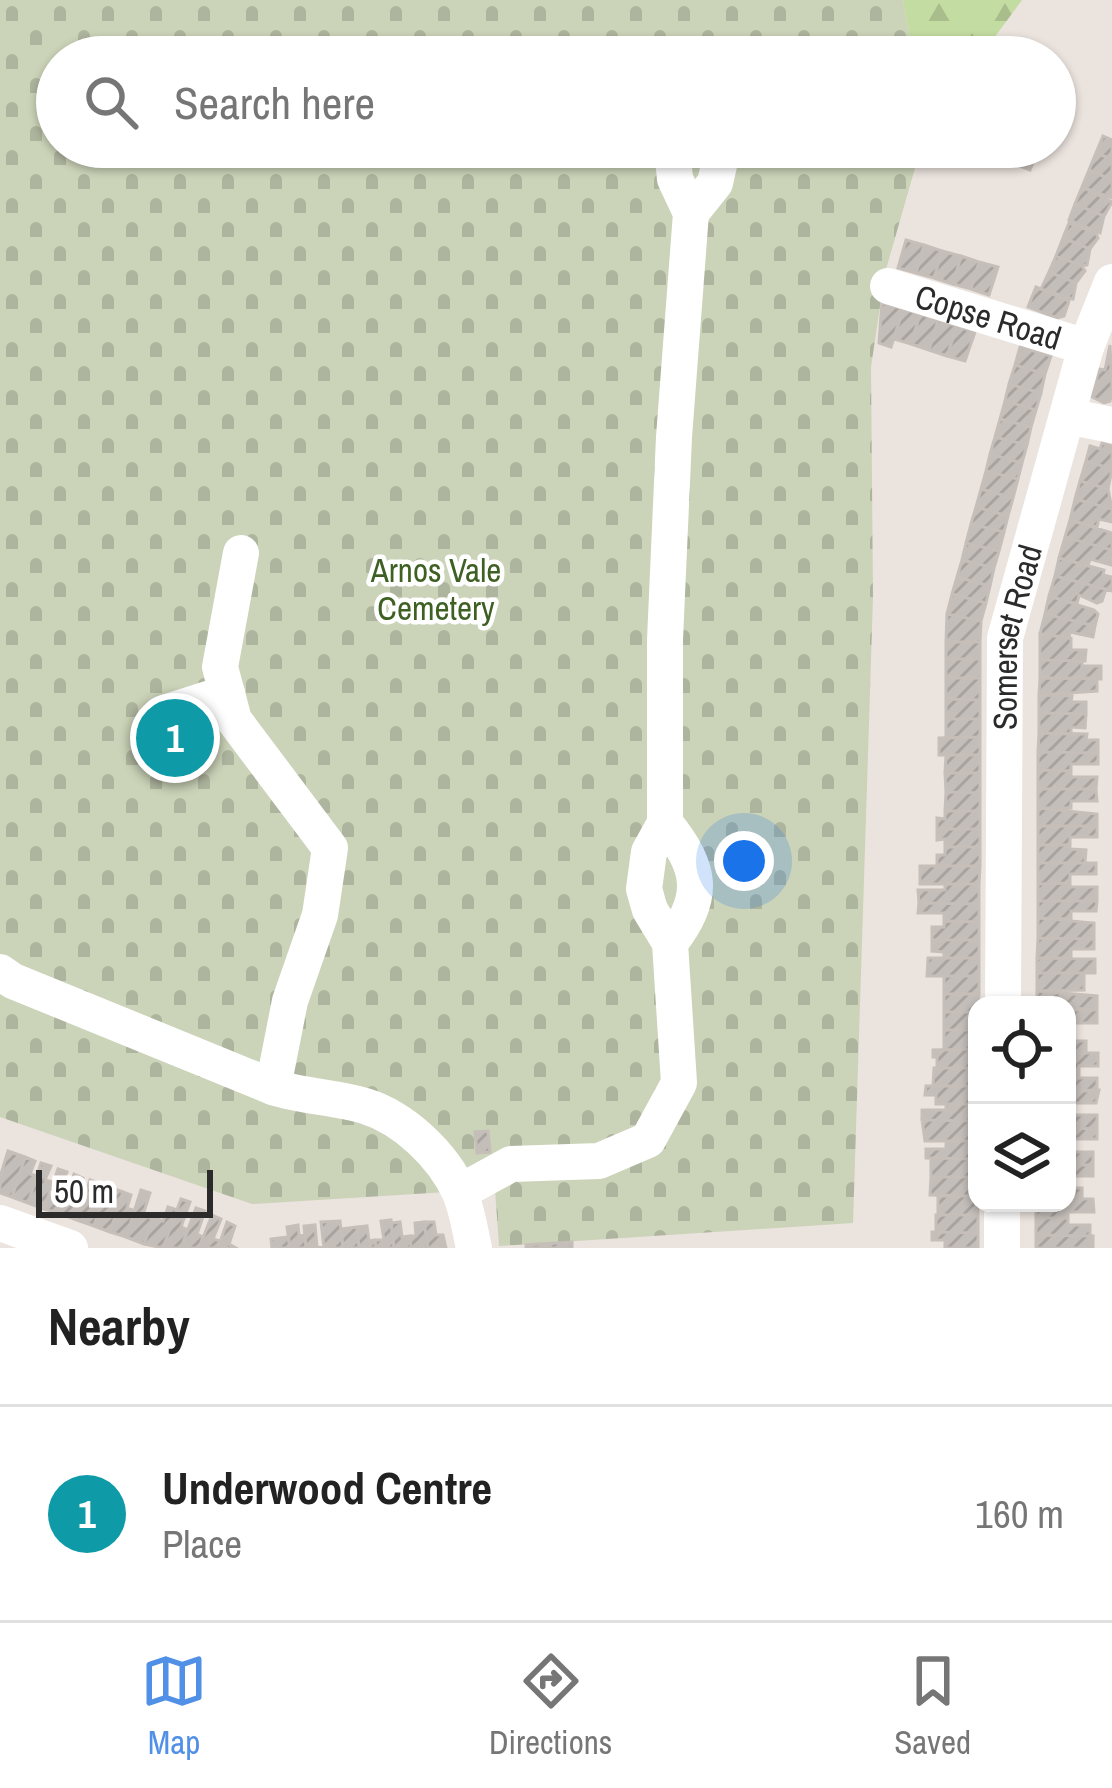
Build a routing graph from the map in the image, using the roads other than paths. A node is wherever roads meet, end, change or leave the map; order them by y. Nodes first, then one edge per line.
1 (674, 168) edge
2 (718, 168) edge
3 (692, 213) junction
4 (1112, 282) edge
5 (888, 286) dead end
6 (1086, 346) junction
7 (1067, 416) junction
8 (1112, 425) edge
9 (241, 553) dead end
10 (227, 693) junction
11 (161, 714) dead end
12 (665, 823) junction
13 (670, 943) junction
14 (0, 971) edge
15 (1004, 996) edge
16 (273, 1087) junction
17 (460, 1192) junction
18 (1002, 1212) edge
19 (0, 1223) edge
20 (70, 1248) edge
21 (474, 1248) edge
22 (1002, 1248) edge

1 - 3 street
2 - 3 street
3 - 12 street
4 - 6 street, Somerset Road
5 - 6 street, Copse Road
6 - 7 street, Somerset Road
7 - 8 street
7 - 15 street, Somerset Road
9 - 10 street
10 - 11 street
10 - 16 street
12 - 13 street
12 - 13 street
13 - 17 street
14 - 16 street
16 - 17 street
17 - 21 street
18 - 22 street
19 - 20 street

